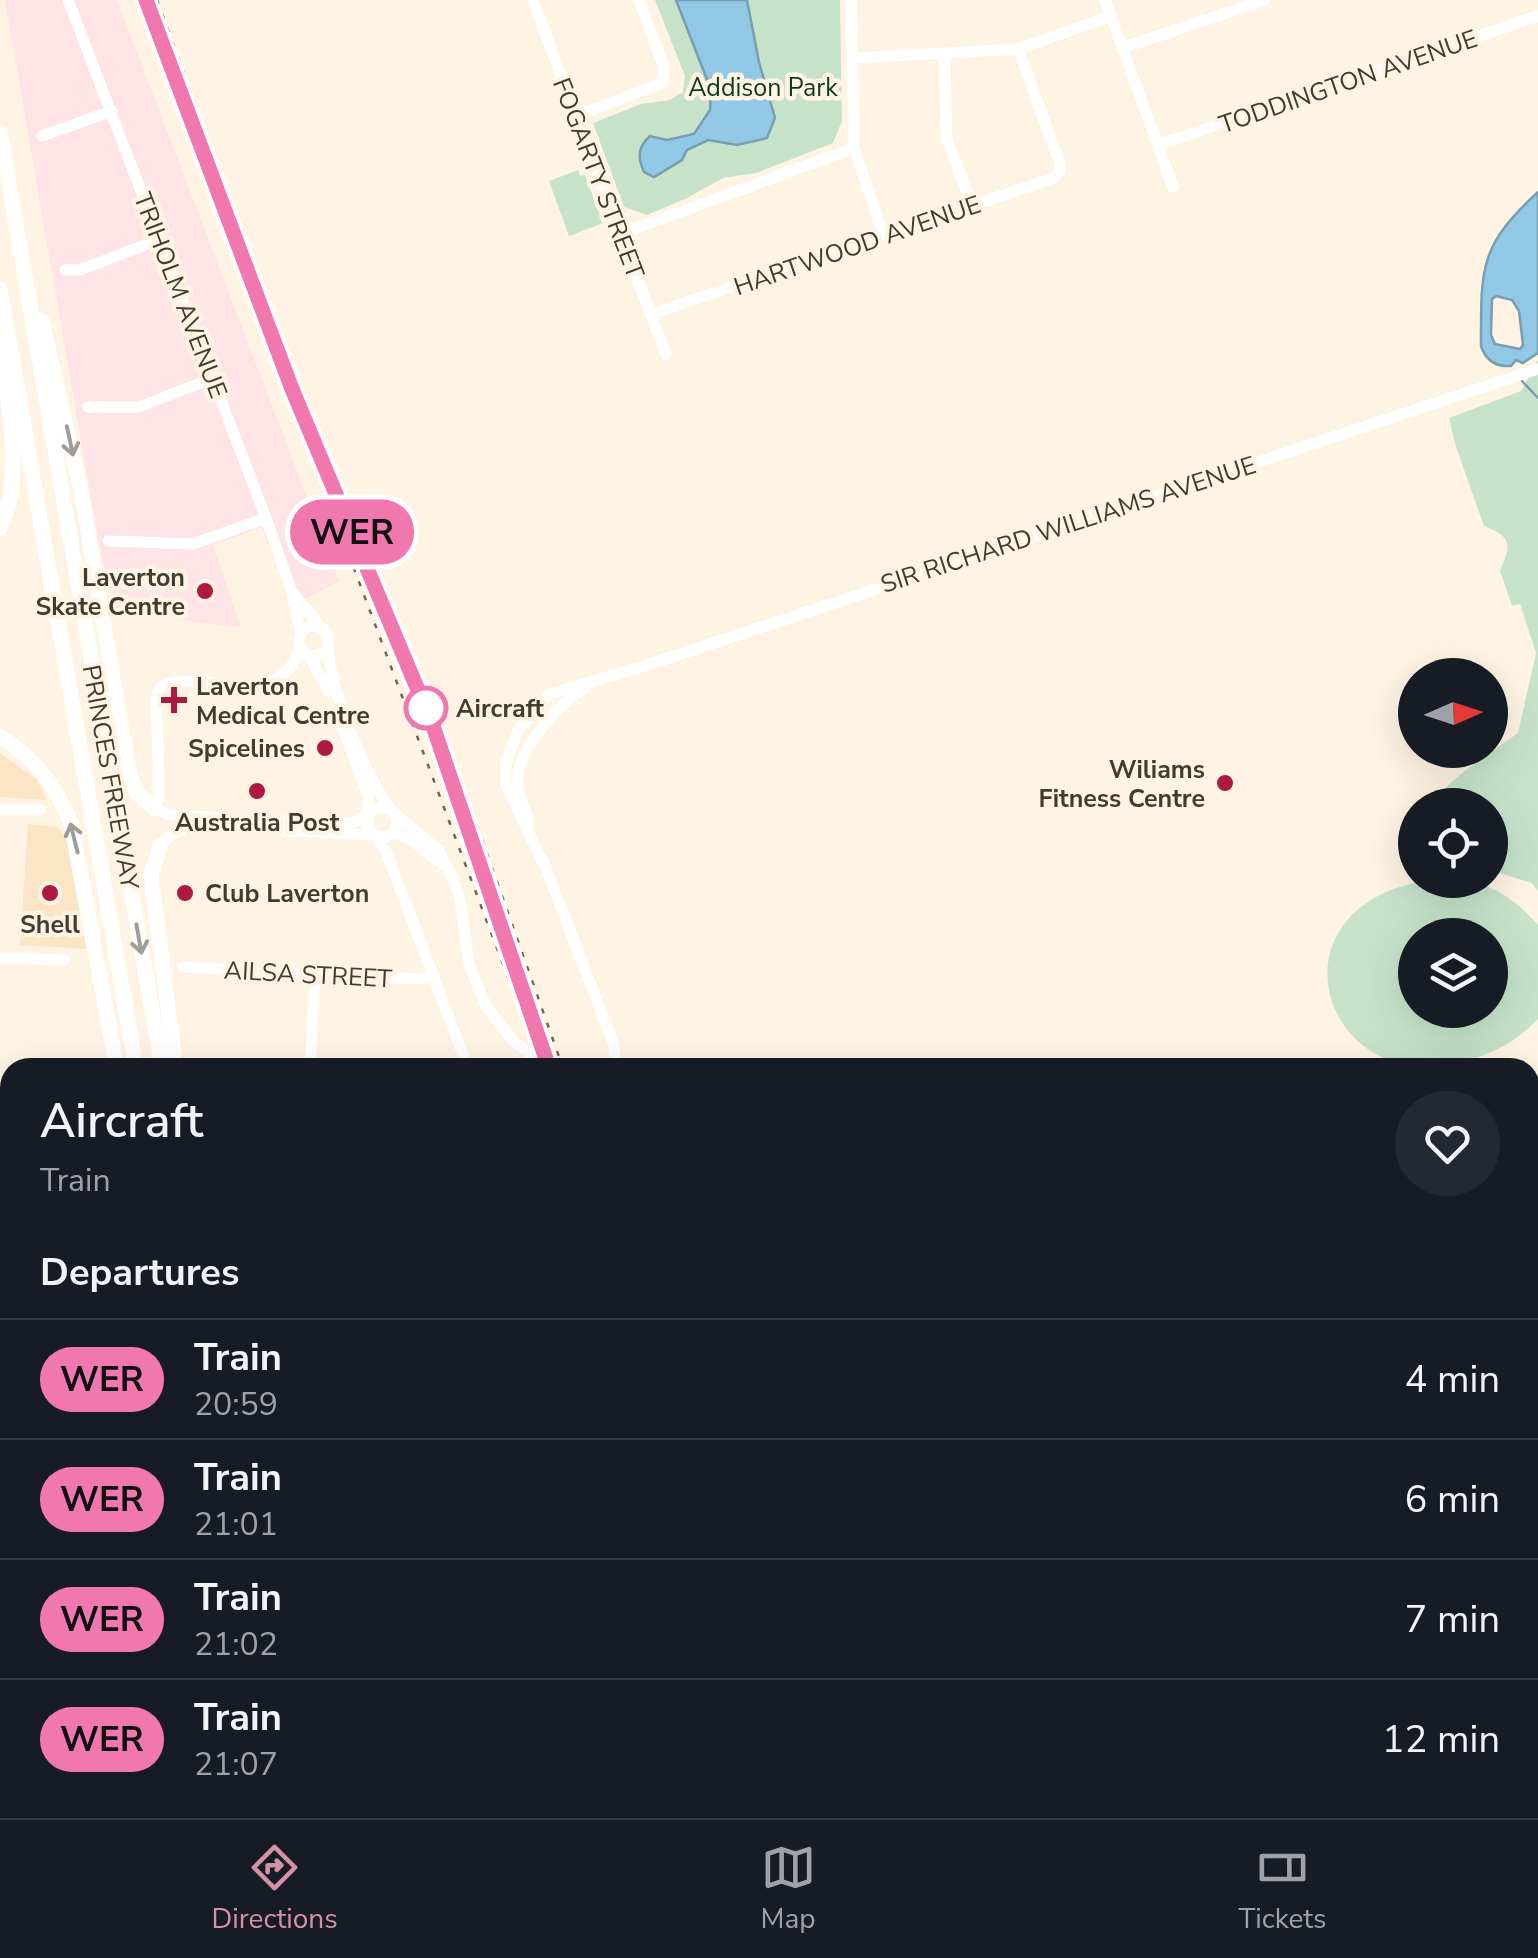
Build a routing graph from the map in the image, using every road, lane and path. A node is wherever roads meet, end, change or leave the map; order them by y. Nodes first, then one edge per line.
1 (68, 0) edge
2 (533, 0) edge
3 (639, 0) edge
4 (851, 0) edge
5 (1105, 0) edge
6 (1218, 0) edge
7 (1266, 0) edge
8 (1224, 14) junction
9 (1111, 16) junction
10 (1538, 16) edge
11 (1123, 48) junction
12 (1018, 49) junction
13 (944, 54) junction
14 (852, 58) junction
15 (112, 111) junction
16 (576, 116) junction
17 (0, 132) edge
18 (42, 136) dead end
19 (1158, 145) junction
20 (854, 148) junction
21 (7, 176) junction
22 (1173, 187) dead end
23 (972, 206) junction
24 (620, 234) junction
25 (884, 236) junction
26 (161, 239) junction
27 (65, 270) dead end
28 (0, 288) edge
29 (651, 314) junction
30 (0, 344) edge
31 (666, 355) dead end
32 (1538, 368) edge
33 (212, 378) junction
34 (88, 406) dead end
35 (266, 518) junction
36 (0, 528) edge
37 (108, 541) dead end
38 (292, 590) junction
39 (302, 634) junction
40 (326, 636) junction
41 (304, 655) junction
42 (598, 681) junction
43 (522, 724) junction
44 (538, 736) junction
45 (0, 737) edge
46 (0, 809) edge
47 (154, 809) junction
48 (391, 809) junction
49 (40, 810) dead end
50 (368, 816) junction
51 (216, 822) junction
52 (299, 827) junction
53 (393, 833) junction
54 (376, 835) junction
55 (160, 846) joint
56 (543, 863) junction
57 (449, 870) junction
58 (402, 894) junction
59 (0, 958) edge
60 (64, 960) dead end
61 (182, 968) dead end
62 (314, 974) junction
63 (434, 976) junction
64 (608, 1031) junction
65 (115, 1058) edge
66 (134, 1058) edge
67 (160, 1058) edge
68 (175, 1058) edge
69 (310, 1058) edge
70 (464, 1058) edge
71 (535, 1058) edge
72 (608, 1058) edge
73 (616, 1058) edge

1 - 15 street, TRIHOLM AVENUE
2 - 16 street, FOGARTY STREET
3 - 16 street
4 - 14 street
5 - 9 street
6 - 8 street
7 - 8 street
8 - 11 street
9 - 11 street
9 - 12 street
10 - 19 street, TODDINGTON AVENUE
11 - 19 street
12 - 13 street
12 - 23 street, HARTWOOD AVENUE
13 - 14 street
13 - 23 street
14 - 20 street
15 - 18 street
15 - 26 street, TRIHOLM AVENUE
16 - 24 street, FOGARTY STREET
17 - 21 highway, PRINCES FREEWAY
19 - 22 street
20 - 24 street
20 - 25 street
21 -> 47 highway
21 -> 67 highway, PRINCES FREEWAY
23 - 25 street, HARTWOOD AVENUE
24 - 29 street, FOGARTY STREET
25 - 29 street, HARTWOOD AVENUE
26 - 27 street
26 - 33 street, TRIHOLM AVENUE
28 - 66 highway, PRINCES FREEWAY
29 - 31 street, FOGARTY STREET
30 - 36 highway
32 - 42 street, SIR RICHARD WILLIAMS AVENUE
33 - 34 street
33 - 35 street, TRIHOLM AVENUE
35 - 37 street
35 - 38 street, TRIHOLM AVENUE
38 - 39 street, TRIHOLM AVENUE
38 - 40 street, TRIHOLM AVENUE
39 - 40 street
39 - 41 street
40 - 41 street
40 - 48 street, TRIHOLM AVENUE
41 - 47 street
41 - 50 street
42 - 43 street, SIR RICHARD WILLIAMS AVENUE
42 - 44 street, SIR RICHARD WILLIAMS AVENUE
43 - 44 street
43 - 56 street, SIR RICHARD WILLIAMS AVENUE
44 - 56 street, SIR RICHARD WILLIAMS AVENUE
65 -> 45 highway
46 - 49 street
47 - 51 street
48 - 50 street
48 - 53 street
48 - 57 street
50 - 52 street
50 - 54 street
51 - 52 street
51 - 55 street
52 - 54 street
53 - 54 street
53 - 57 street
53 - 58 street
54 - 58 street
55 - 68 highway
56 - 64 street, SIR RICHARD WILLIAMS AVENUE
57 - 71 street
58 - 63 street
59 - 60 street
61 - 62 street, AILSA STREET
62 - 63 street, AILSA STREET
62 - 69 street
63 - 70 street
64 - 72 street, SIR RICHARD WILLIAMS AVENUE
64 - 73 street, SIR RICHARD WILLIAMS AVENUE

